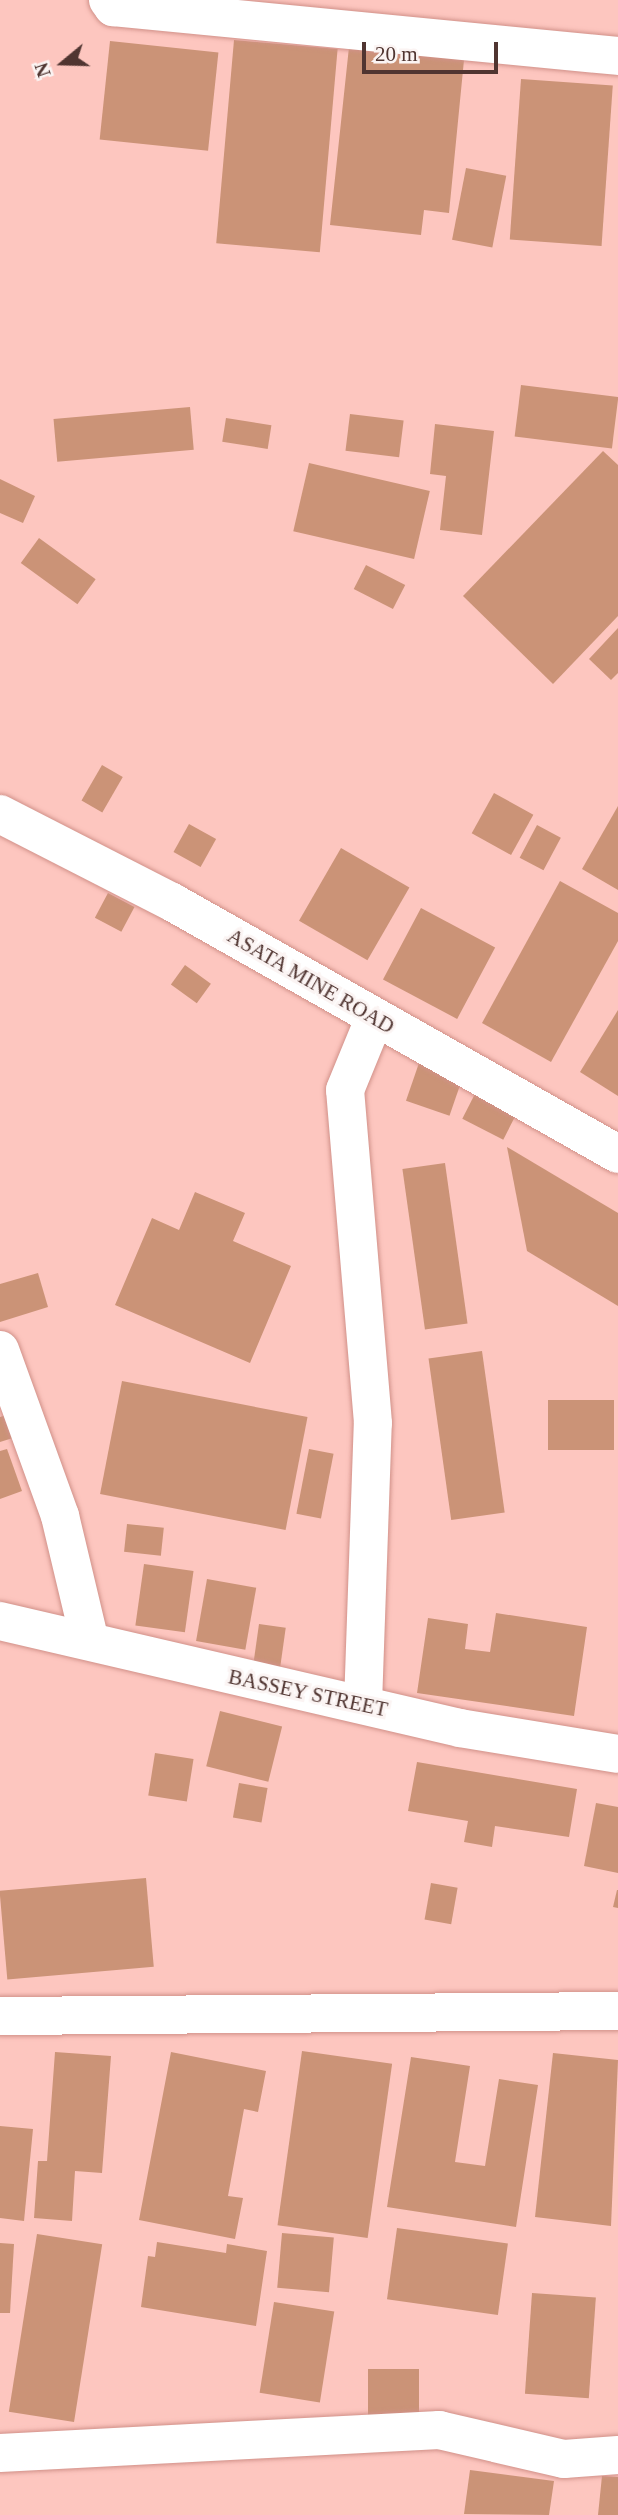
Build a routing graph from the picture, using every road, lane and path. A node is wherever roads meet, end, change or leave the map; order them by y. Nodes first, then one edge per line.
1 (108, 0) edge
2 (618, 56) edge
3 (0, 814) edge
4 (375, 1017) junction
5 (618, 1154) edge
6 (0, 1349) edge
7 (0, 1621) edge
8 (89, 1638) junction
9 (363, 1704) junction
10 (618, 1754) edge
11 (618, 2011) edge
12 (0, 2016) edge
13 (0, 2453) edge
14 (618, 2455) edge

1 - 2 street
3 - 4 street, ASATA MINE ROAD
4 - 5 street, ASATA MINE ROAD
4 - 9 street
6 - 8 street
7 - 8 street, BASSEY STREET
8 - 9 street, BASSEY STREET
9 - 10 street, BASSEY STREET
11 - 12 street
13 - 14 street

